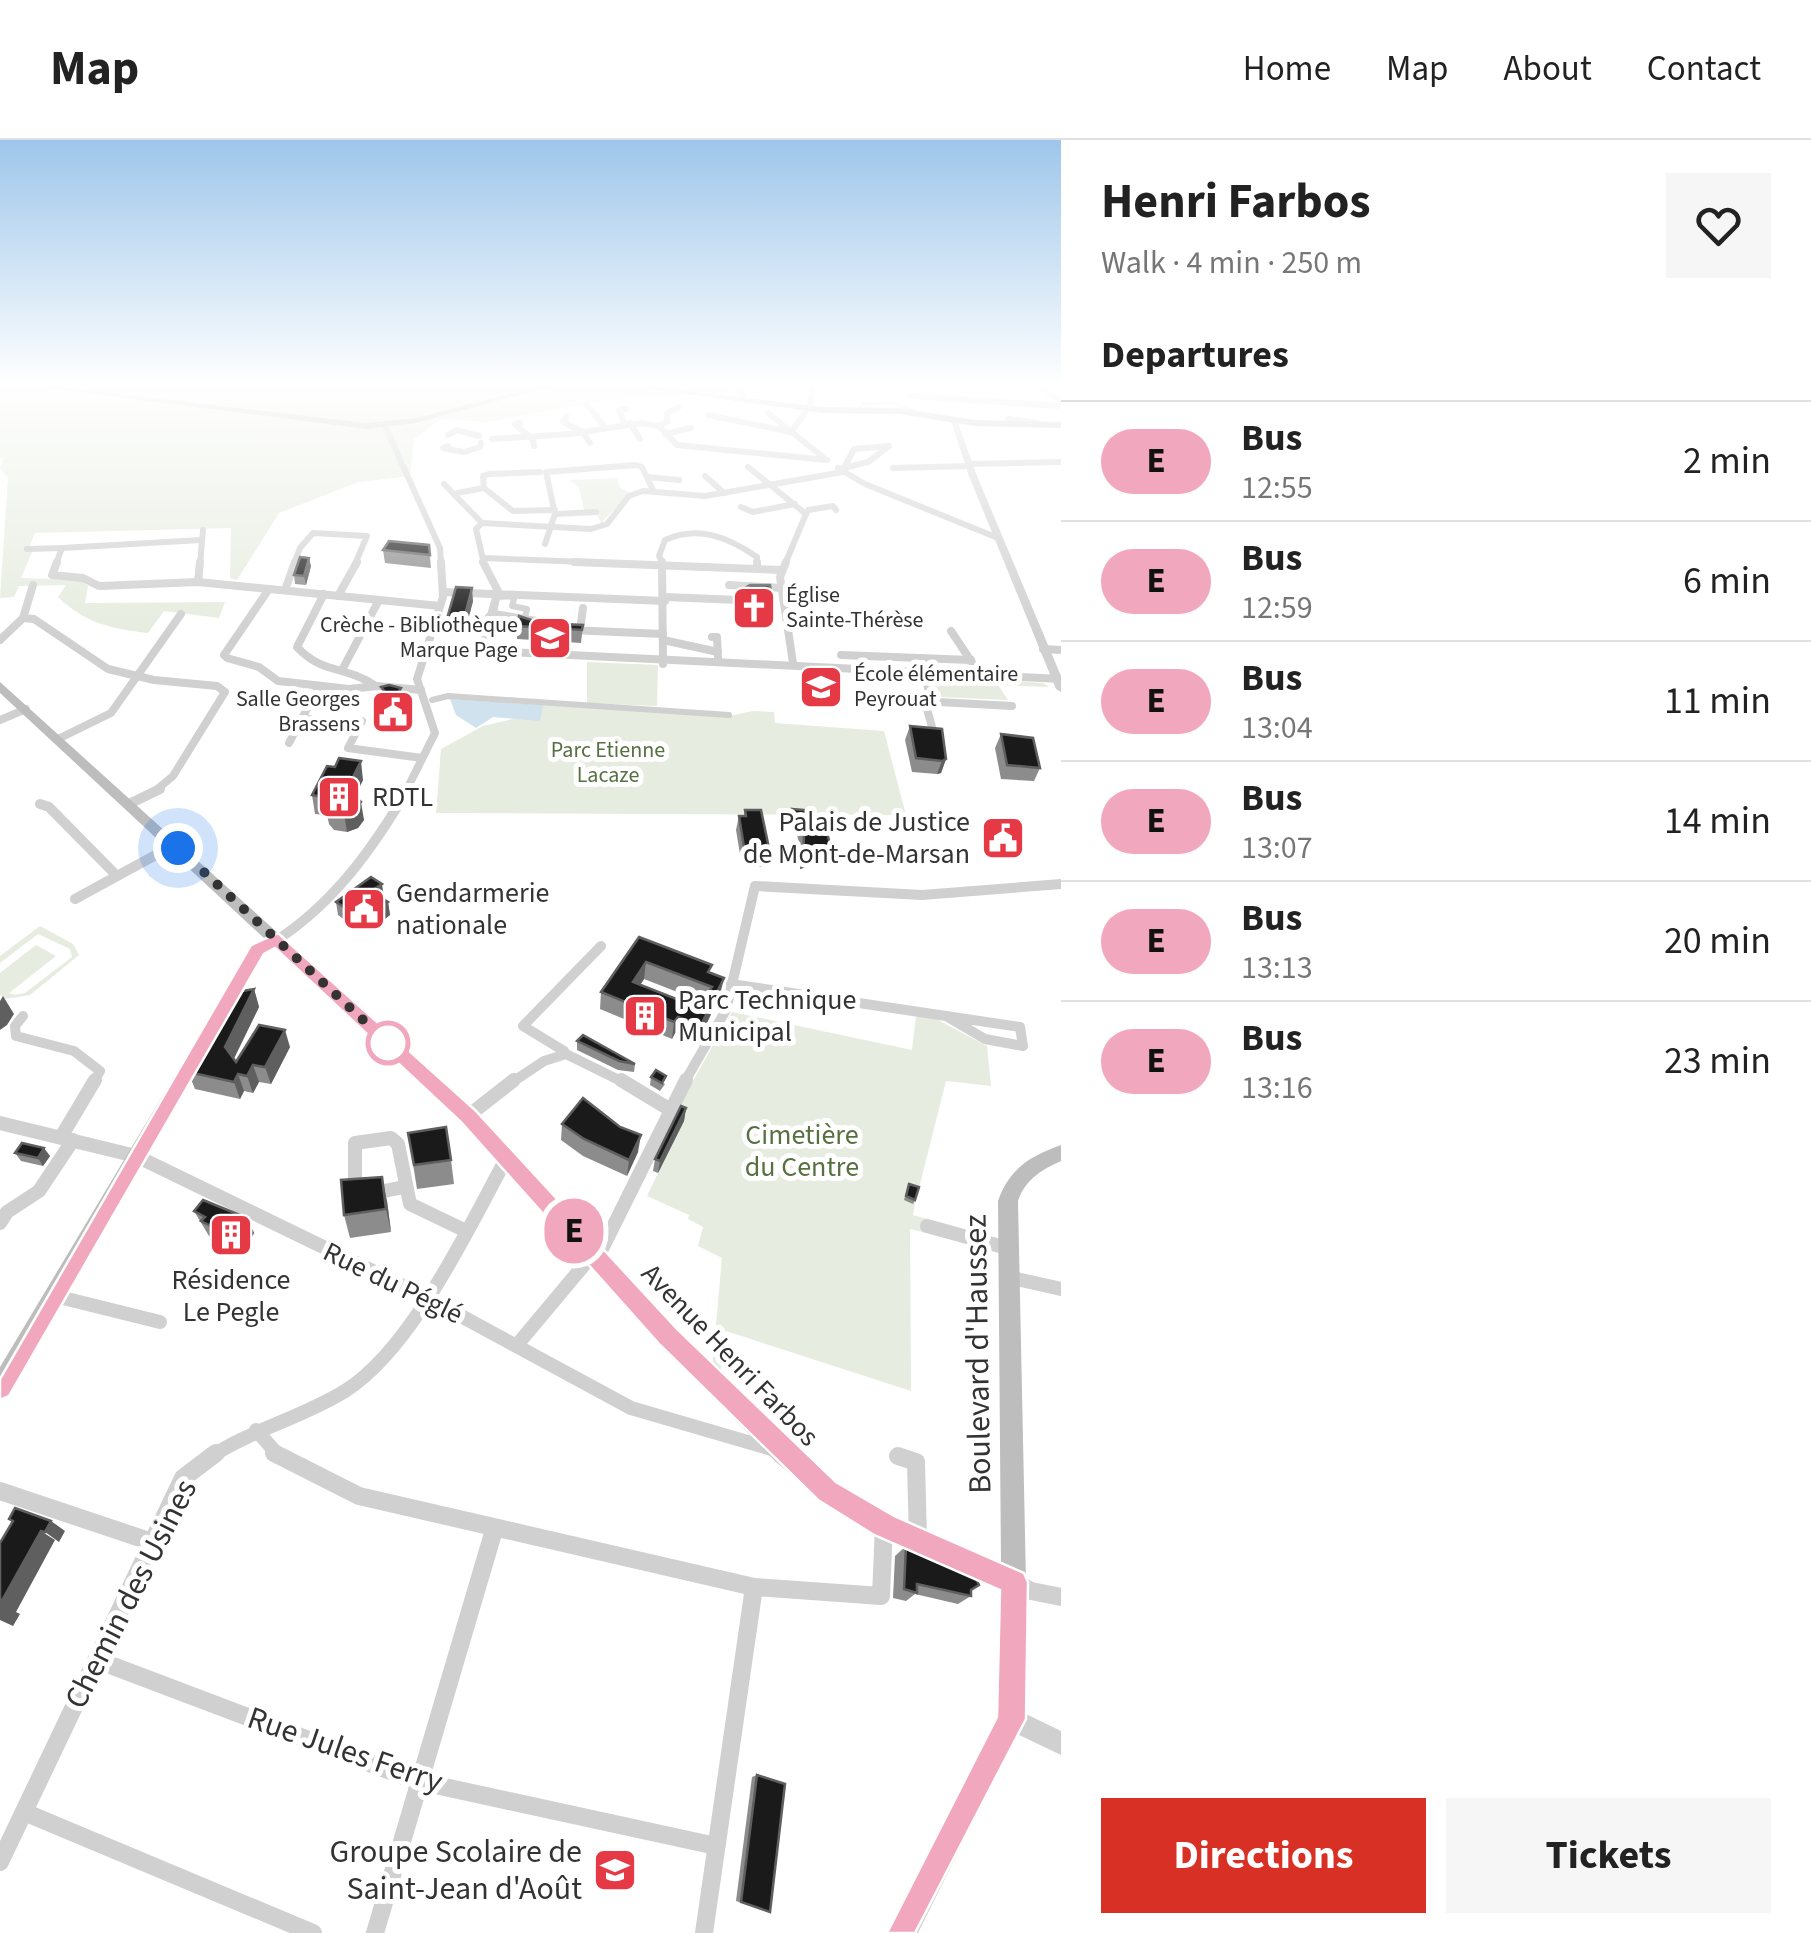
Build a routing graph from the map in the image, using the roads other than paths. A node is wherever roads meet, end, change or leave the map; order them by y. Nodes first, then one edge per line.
1 (401, 470) edge
2 (581, 470) edge
3 (644, 470) edge
4 (751, 470) edge
5 (839, 470) edge
6 (844, 470) edge
7 (970, 470) edge
8 (540, 472) dead end
9 (705, 476) dead end
10 (648, 477) junction
11 (679, 480) dead end
12 (444, 484) dead end
13 (770, 484) junction
14 (484, 488) junction
15 (653, 490) junction
16 (457, 493) junction
17 (724, 493) junction
18 (832, 493) dead end
19 (795, 504) junction
20 (741, 506) dead end
21 (555, 512) junction
22 (596, 512) dead end
23 (806, 514) junction
24 (482, 523) junction
25 (549, 527) junction
26 (998, 538) junction
27 (545, 544) dead end
28 (62, 548) junction
29 (27, 550) dead end
30 (483, 558) junction
31 (665, 567) junction
32 (757, 568) junction
33 (782, 570) junction
34 (198, 582) junction
35 (729, 585) dead end
36 (33, 586) dead end
37 (269, 588) junction
38 (782, 588) junction
39 (284, 590) junction
40 (444, 592) junction
41 (495, 593) junction
42 (324, 594) junction
43 (338, 596) junction
44 (516, 596) joint
45 (665, 599) junction
46 (379, 600) junction
47 (440, 606) junction
48 (583, 608) dead end
49 (737, 613) dead end
50 (181, 614) dead end
51 (489, 617) junction
52 (24, 618) junction
53 (541, 629) edge
54 (560, 630) edge
55 (583, 630) junction
56 (951, 631) dead end
57 (663, 637) junction
58 (712, 637) dead end
59 (0, 640) edge
60 (433, 648) junction
61 (481, 648) junction
62 (1043, 649) junction
63 (1061, 650) edge
64 (840, 655) dead end
65 (718, 657) junction
66 (971, 660) junction
67 (663, 662) junction
68 (792, 663) junction
69 (342, 670) junction
70 (924, 670) junction
71 (978, 672) junction
72 (137, 677) junction
73 (1058, 678) edge
74 (0, 686) edge
75 (320, 686) junction
76 (376, 686) junction
77 (1061, 689) edge
78 (421, 690) junction
79 (933, 699) junction
80 (432, 700) dead end
81 (1012, 706) dead end
82 (26, 709) junction
83 (729, 716) dead end
84 (302, 718) junction
85 (0, 720) edge
86 (934, 734) edge
87 (58, 738) junction
88 (289, 742) dead end
89 (422, 758) junction
90 (40, 804) dead end
91 (129, 804) junction
92 (174, 844) junction
93 (116, 874) junction
94 (1061, 884) edge
95 (75, 898) dead end
96 (252, 917) junction
97 (278, 940) junction
98 (601, 946) dead end
99 (258, 948) junction
100 (731, 984) junction
101 (22, 1016) dead end
102 (946, 1016) junction
103 (562, 1054) junction
104 (669, 1109) junction
105 (468, 1116) junction
106 (0, 1123) edge
107 (67, 1138) junction
108 (1061, 1153) edge
109 (136, 1156) junction
110 (507, 1157) junction
111 (404, 1188) junction
112 (0, 1223) edge
113 (926, 1226) dead end
114 (464, 1230) junction
115 (1007, 1248) junction
116 (596, 1255) junction
117 (1008, 1277) junction
118 (1061, 1289) edge
119 (56, 1296) junction
120 (424, 1296) junction
121 (160, 1322) dead end
122 (516, 1345) junction
123 (0, 1388) edge
124 (256, 1430) junction
125 (784, 1453) junction
126 (898, 1456) dead end
127 (0, 1492) edge
128 (884, 1526) junction
129 (494, 1530) junction
130 (918, 1540) junction
131 (152, 1542) junction
132 (1014, 1582) junction
133 (754, 1588) junction
134 (1061, 1597) edge
135 (97, 1660) junction
136 (1012, 1719) junction
137 (1061, 1744) edge
138 (417, 1780) junction
139 (24, 1812) junction
140 (716, 1846) junction
141 (0, 1862) edge
142 (313, 1933) edge
143 (375, 1933) edge
144 (704, 1933) edge
145 (904, 1933) edge

1 - 40 street
2 - 21 street
3 - 10 street
4 - 13 street
5 - 13 street
6 - 26 street
7 - 26 street
8 - 14 street
9 - 17 street
10 - 11 street
10 - 15 street
12 - 16 street
13 - 17 street
13 - 19 street
14 - 16 street
14 - 21 street
15 - 17 street
15 - 25 street
16 - 24 street
18 - 23 street
19 - 20 street
19 - 23 street
21 - 22 street
21 - 25 street
23 - 33 street
24 - 25 street
24 - 30 street
25 - 27 street
26 - 62 street
28 - 29 street
28 - 34 street
28 - 34 street
30 - 31 street
30 - 41 street
31 - 32 street
31 - 32 street
31 - 45 street
32 - 33 street
33 - 38 street
34 - 37 street
35 - 38 street
36 - 52 street
37 - 39 street
37 - 75 street
38 - 68 street
39 - 42 street
39 - 43 street
40 - 41 street
40 - 47 street
41 - 45 street
41 - 51 street
42 - 43 street
42 - 69 street
43 - 46 street
44 - 44 street
45 - 49 street
45 - 57 street
46 - 47 street
46 - 69 street
47 - 60 street
48 - 55 street
50 - 72 street
51 - 53 street
51 - 61 street
52 - 59 street
52 - 72 street
54 - 55 street
55 - 57 street
56 - 66 street
57 - 65 street
57 - 67 street
58 - 65 street
60 - 61 street
60 - 78 street
61 - 67 street
62 - 63 street
62 - 73 street
64 - 66 street
65 - 67 street
65 - 68 street
66 - 71 street
68 - 70 street
69 - 76 street
70 - 71 street
70 - 79 street
71 - 73 street
72 - 87 street
72 - 91 street
73 - 77 street
74 - 82 main road, Avenue Henri Farbos
75 - 76 street
75 - 84 street
76 - 78 street
78 - 89 street
79 - 81 street
79 - 86 street
80 - 83 street
82 - 85 street
82 - 87 main road, Avenue Henri Farbos
84 - 88 street
84 - 89 street
87 - 91 main road, Avenue Henri Farbos
89 - 97 street
90 - 93 street
91 - 92 main road, Avenue Henri Farbos
92 - 93 street
92 - 96 main road, Avenue Henri Farbos
93 - 95 street
94 - 100 street
96 - 97 main road, Avenue Henri Farbos
96 - 99 main road
97 - 99 main road
97 - 105 main road, Avenue Henri Farbos
98 - 103 street
99 - 109 main road
100 - 102 street
100 - 104 street
101 - 107 street
102 - 102 street
103 - 104 street
103 - 105 street
104 - 116 street
105 - 110 main road, Avenue Henri Farbos
106 - 107 street, Rue du Péglé
107 - 109 street, Rue du Péglé
107 - 112 street
108 - 115 main road, Boulevard d'Haussez
109 - 119 main road
109 - 120 street, Rue du Péglé
110 - 114 street, Chemin des Usines
110 - 116 main road, Avenue Henri Farbos
111 - 111 street
111 - 114 street
113 - 115 street
114 - 120 street, Chemin des Usines
115 - 117 main road, Boulevard d'Haussez
116 - 122 street
116 - 125 main road, Avenue Henri Farbos
117 - 118 street
117 - 132 main road, Boulevard d'Haussez
119 - 121 street
119 - 123 main road
120 - 122 street, Rue du Péglé
120 - 124 street, Chemin des Usines
122 - 125 street, Rue du Péglé
124 - 129 street
124 - 131 street, Chemin des Usines
125 - 128 main road, Avenue Henri Farbos
126 - 130 street
127 - 131 street
128 - 130 main road, Avenue Henri Farbos
128 - 133 street
129 - 133 street
129 - 138 street
130 - 132 main road, Avenue Henri Farbos
131 - 135 street, Chemin des Usines
132 - 134 street
132 - 136 street
133 - 140 street
135 - 138 street, Rue Jules Ferry
135 - 139 street, Chemin des Usines
136 - 137 street
136 - 145 street
138 - 140 street, Rue Jules Ferry
138 - 143 street
139 - 141 street, Chemin des Usines
139 - 142 street
140 - 144 street

